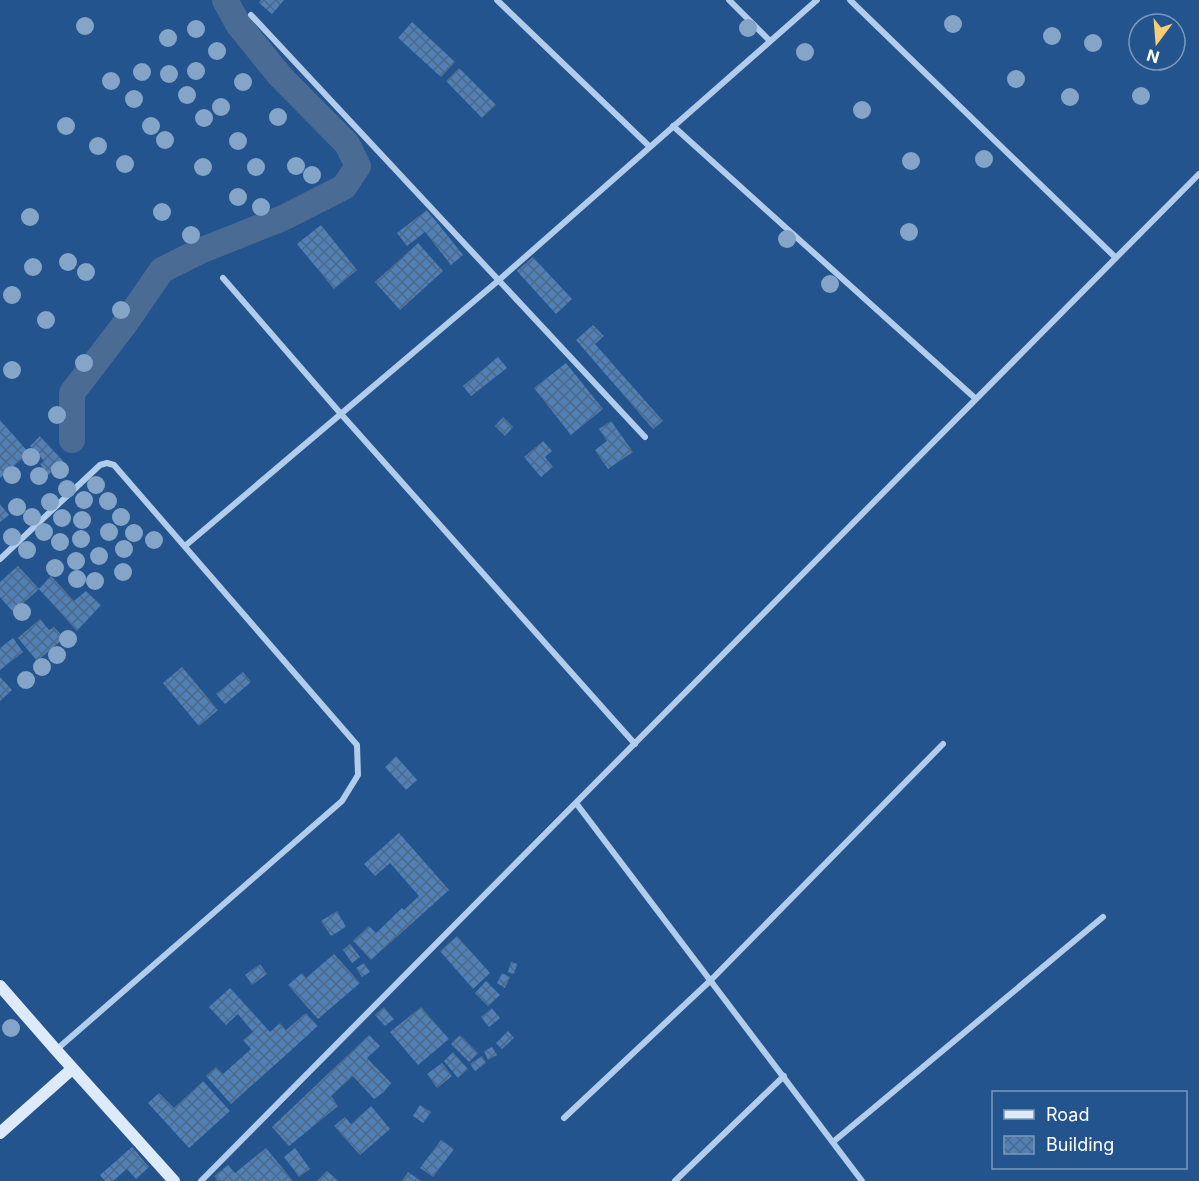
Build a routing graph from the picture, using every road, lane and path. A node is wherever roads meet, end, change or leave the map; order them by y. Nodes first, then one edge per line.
1 (497, 0) edge
2 (729, 0) edge
3 (817, 0) edge
4 (850, 0) edge
5 (251, 15) dead end
6 (770, 41) junction
7 (673, 126) junction
8 (650, 147) junction
9 (1199, 174) edge
10 (1116, 258) junction
11 (224, 278) dead end
12 (499, 280) junction
13 (976, 399) junction
14 (341, 414) junction
15 (645, 437) dead end
16 (185, 546) junction
17 (0, 559) edge
18 (635, 744) junction
19 (943, 744) dead end
20 (576, 803) junction
21 (1102, 917) dead end
22 (711, 980) junction
23 (0, 986) edge
24 (56, 1050) junction
25 (72, 1069) junction
26 (784, 1076) junction
27 (564, 1118) dead end
28 (0, 1133) edge
29 (833, 1142) junction
30 (174, 1181) edge
31 (201, 1181) edge
32 (675, 1181) edge
33 (862, 1181) edge

1 - 8 street
2 - 6 street
3 - 6 street
4 - 10 street
5 - 12 street
6 - 7 street
7 - 8 street
7 - 13 street
8 - 12 street
9 - 10 street
10 - 13 street
11 - 14 street
12 - 14 street
12 - 15 street
13 - 18 street
14 - 16 street
14 - 18 street
16 - 17 street
16 - 24 street
18 - 20 street
19 - 22 street
20 - 22 street
20 - 31 street
21 - 29 street
22 - 26 street
22 - 27 street
23 - 24 street
24 - 25 street
25 - 28 street
25 - 30 street
26 - 29 street
26 - 32 street
29 - 33 street

